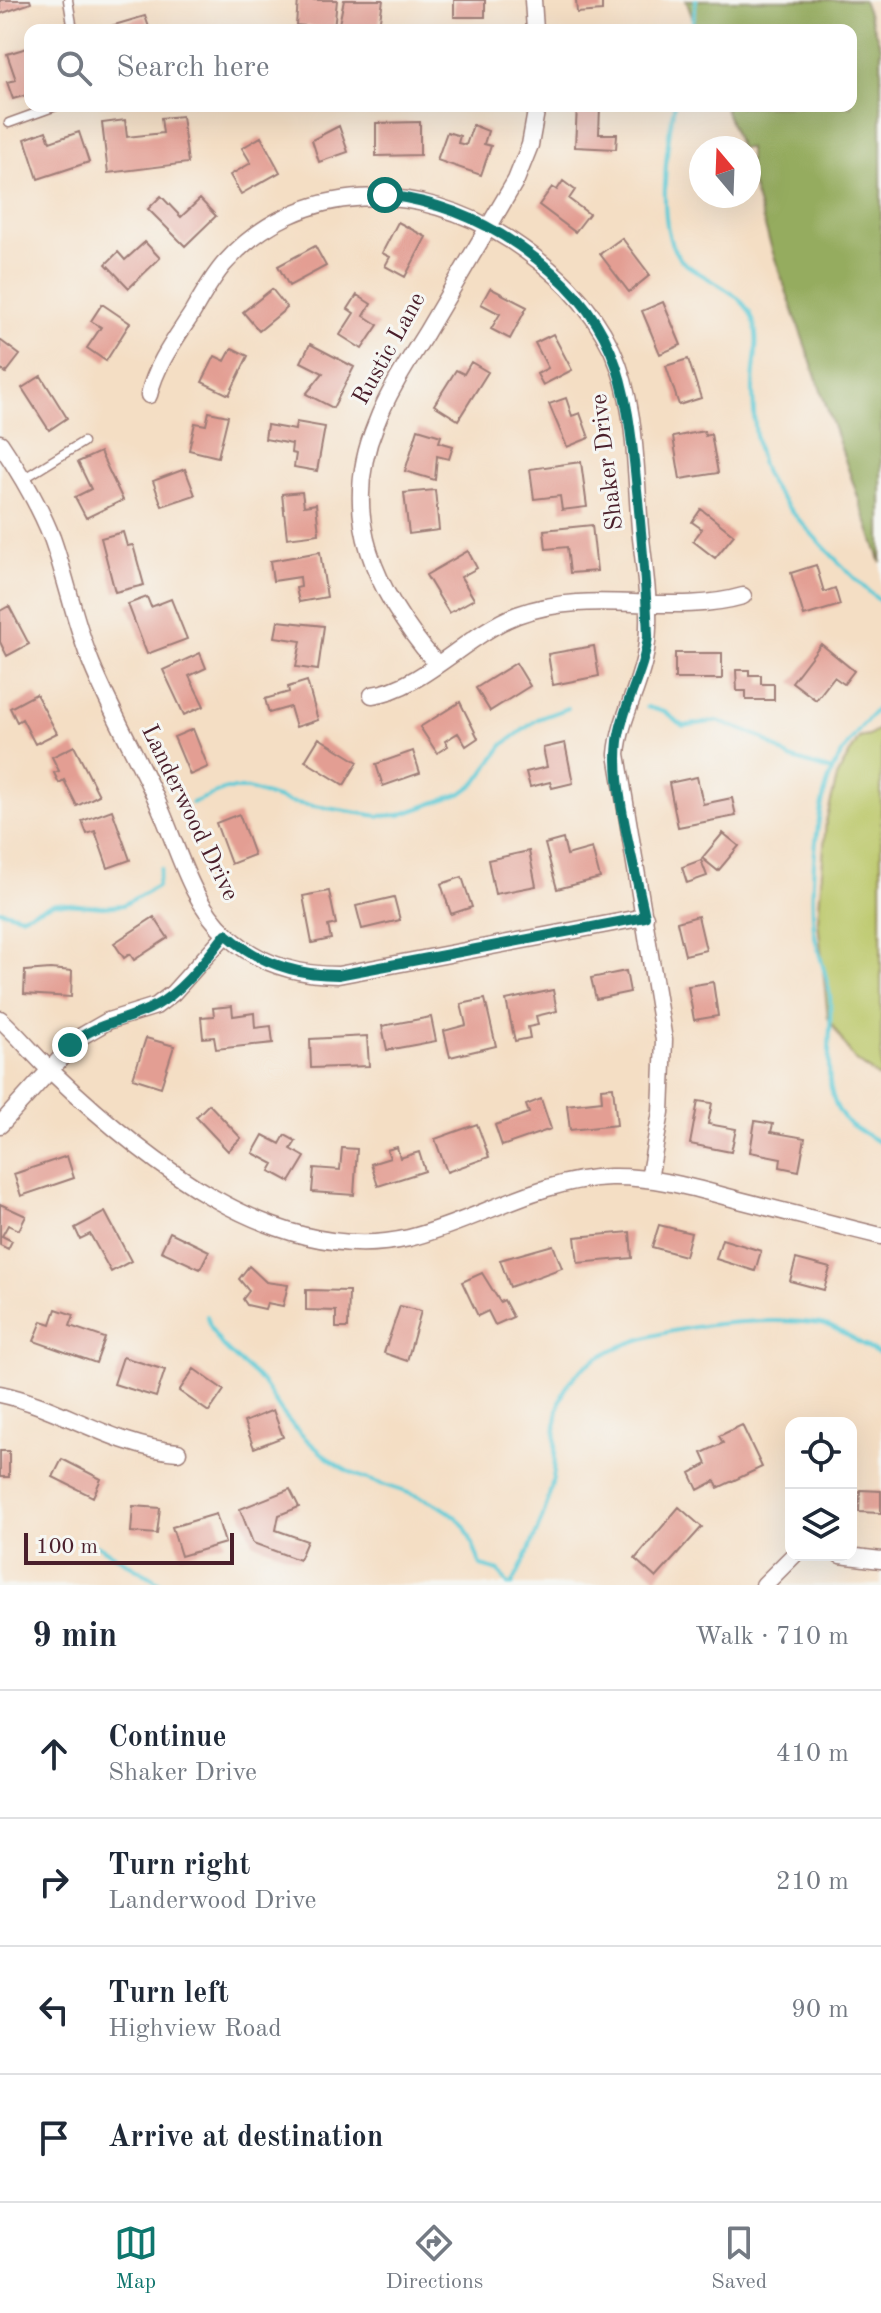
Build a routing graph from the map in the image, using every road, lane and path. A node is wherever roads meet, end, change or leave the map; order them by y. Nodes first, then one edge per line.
1 (68, 0) edge
2 (533, 0) edge
3 (72, 24) edge
4 (535, 24) edge
5 (39, 112) edge
6 (536, 112) edge
7 (9, 123) dead end
8 (489, 226) junction
9 (149, 395) dead end
10 (83, 442) dead end
11 (0, 443) edge
12 (23, 479) junction
13 (743, 596) dead end
14 (646, 601) junction
15 (436, 663) junction
16 (372, 695) dead end
17 (645, 917) junction
18 (226, 934) junction
19 (0, 1019) edge
20 (49, 1069) junction
21 (0, 1125) edge
22 (649, 1179) junction
23 (881, 1236) edge
24 (0, 1394) edge
25 (178, 1452) dead end
26 (857, 1557) edge
27 (881, 1560) edge
28 (788, 1561) edge
29 (764, 1585) edge

1 - 3 lane
2 - 4 street
5 - 7 lane
6 - 8 street, Rustic Lane
8 - 9 street, Shaker Drive
8 - 14 street, Shaker Drive
8 - 15 street, Rustic Lane
10 - 12 lane
11 - 12 street, Landerwood Drive
12 - 18 street, Landerwood Drive
13 - 14 street
14 - 15 street
14 - 17 street, Shaker Drive
15 - 16 street
17 - 18 street, Landerwood Drive
17 - 22 street, Shaker Drive
18 - 20 street
19 - 20 street
20 - 21 street
20 - 22 street
22 - 23 street
24 - 25 street
26 - 27 street
28 - 29 street

